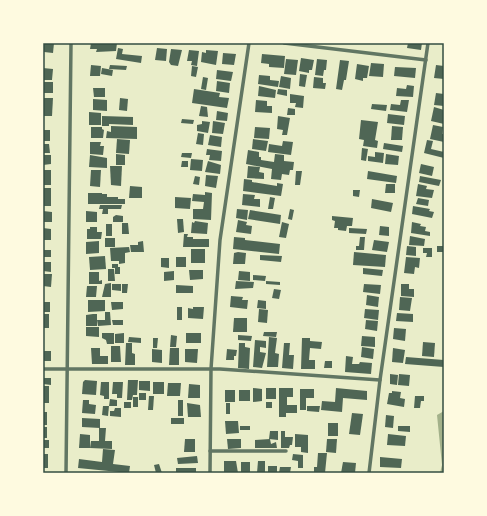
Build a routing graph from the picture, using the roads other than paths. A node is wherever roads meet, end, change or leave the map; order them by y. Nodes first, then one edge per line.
1 (71, 43) edge
2 (249, 43) edge
3 (284, 43) edge
4 (428, 43) edge
5 (426, 60) junction
6 (67, 368) junction
7 (43, 369) edge
8 (211, 370) junction
9 (380, 380) junction
10 (210, 451) junction
11 (286, 451) dead end
12 (66, 473) edge
13 (210, 473) edge
14 (369, 473) edge

1 - 6 street
2 - 8 street
3 - 5 street
4 - 5 street
5 - 9 street
6 - 7 street
6 - 8 street
6 - 12 street
8 - 9 street
8 - 10 street
9 - 14 street
10 - 11 street
10 - 13 street

